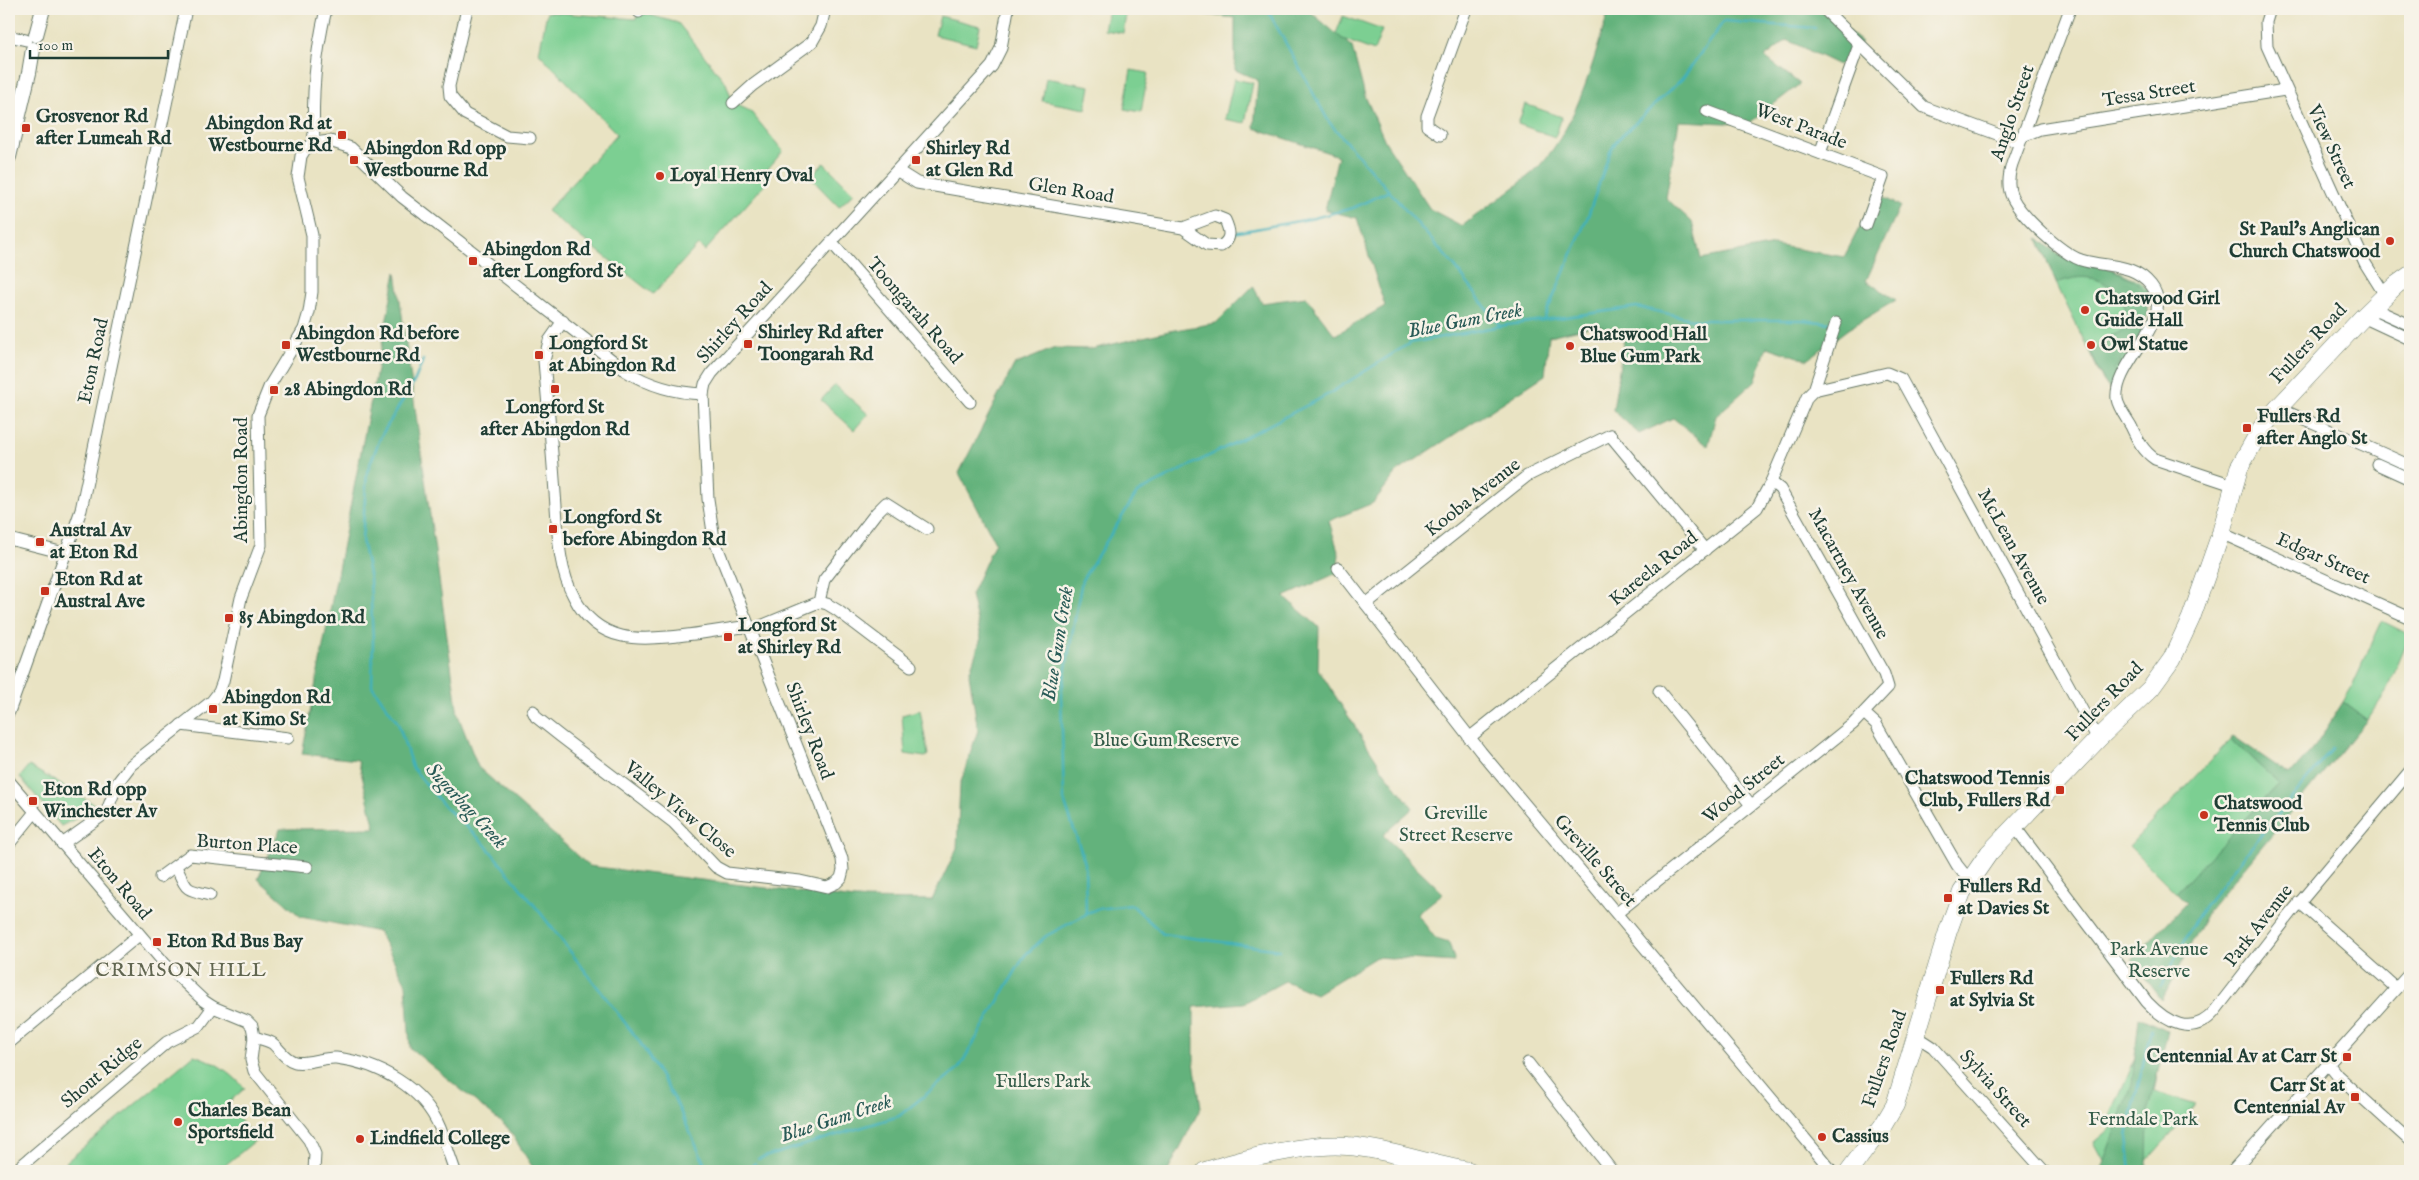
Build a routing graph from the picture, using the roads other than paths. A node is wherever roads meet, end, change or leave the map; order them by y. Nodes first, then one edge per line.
1 (43, 9) edge
2 (186, 9) edge
3 (326, 9) edge
4 (467, 9) edge
5 (825, 9) edge
6 (1008, 9) edge
7 (1466, 9) edge
8 (1824, 9) edge
9 (2070, 9) edge
10 (2270, 9) edge
11 (9, 36) edge
12 (32, 41) junction
13 (1859, 45) junction
14 (2285, 90) junction
15 (733, 103) dead end
16 (1707, 111) dead end
17 (1440, 135) dead end
18 (2020, 137) junction
19 (530, 138) dead end
20 (314, 143) junction
21 (1820, 153) junction
22 (9, 157) edge
23 (898, 171) junction
24 (1866, 225) dead end
25 (1183, 228) dead end
26 (832, 243) junction
27 (2410, 275) edge
28 (2386, 295) junction
29 (2368, 313) junction
30 (562, 321) junction
31 (1836, 323) dead end
32 (2410, 325) edge
33 (2410, 339) edge
34 (1814, 390) junction
35 (702, 394) junction
36 (970, 402) dead end
37 (2278, 408) junction
38 (2377, 464) dead end
39 (2410, 466) edge
40 (2410, 479) edge
41 (1771, 482) junction
42 (2234, 485) junction
43 (927, 529) dead end
44 (2221, 533) junction
45 (9, 539) edge
46 (1705, 550) junction
47 (64, 554) junction
48 (1338, 568) dead end
49 (819, 602) junction
50 (1366, 604) junction
51 (2410, 618) edge
52 (750, 628) junction
53 (910, 666) dead end
54 (1888, 687) joint
55 (1659, 691) dead end
56 (533, 711) dead end
57 (9, 712) edge
58 (1864, 713) junction
59 (181, 725) junction
60 (288, 738) dead end
61 (1469, 738) junction
62 (2098, 739) junction
63 (2410, 771) edge
64 (9, 781) edge
65 (1750, 805) junction
66 (35, 812) junction
67 (2015, 826) junction
68 (9, 844) edge
69 (62, 844) junction
70 (176, 867) junction
71 (307, 867) dead end
72 (160, 877) dead end
73 (1969, 880) junction
74 (827, 887) joint
75 (210, 895) dead end
76 (2300, 902) junction
77 (1617, 913) junction
78 (139, 936) junction
79 (2410, 973) edge
80 (2396, 988) junction
81 (213, 1007) junction
82 (1916, 1036) junction
83 (254, 1037) junction
84 (9, 1043) edge
85 (1528, 1063) dead end
86 (2329, 1065) junction
87 (2410, 1141) edge
88 (15, 1171) edge
89 (314, 1171) edge
90 (455, 1171) edge
91 (1205, 1171) edge
92 (1469, 1171) edge
93 (1612, 1171) edge
94 (1832, 1171) edge
95 (1849, 1171) edge
96 (2044, 1171) edge
97 (2232, 1171) edge

1 - 12 street
2 - 47 street, Eton Road
3 - 20 street
4 - 19 street
5 - 15 street
6 - 23 street, Shirley Road
7 - 17 street
8 - 13 street
9 - 18 street, Anglo Street
10 - 14 street, View Street
11 - 12 street
12 - 22 street
13 - 18 street
13 - 21 street
14 - 18 street, Tessa Street
14 - 28 street, View Street
16 - 21 street, West Parade
18 - 42 street, Anglo Street
20 - 30 street
20 - 59 street, Abingdon Road
21 - 24 street, West Parade
23 - 25 street, Glen Road
23 - 26 street, Shirley Road
26 - 35 street, Shirley Road
26 - 36 street, Toongarah Road
27 - 28 main road, Fullers Road
28 - 29 main road, Fullers Road
29 - 32 street
29 - 33 street
29 - 37 main road, Fullers Road
30 - 35 street
30 - 52 street
31 - 34 street, Kareela Road
34 - 41 street, Kareela Road
34 - 62 street, McLean Avenue
35 - 52 street, Shirley Road
37 - 39 street
37 - 42 main road, Fullers Road
38 - 40 street
41 - 46 street, Kareela Road
41 - 54 street, Macartney Avenue
42 - 44 main road, Fullers Road
43 - 49 street
44 - 51 street, Edgar Street
44 - 62 main road, Fullers Road
45 - 47 street
46 - 50 street, Kooba Avenue
46 - 61 street, Kareela Road
47 - 57 street, Eton Road
48 - 50 street, Greville Street
49 - 52 street
49 - 53 street
50 - 61 street, Greville Street
52 - 74 street, Shirley Road
54 - 58 street, Wood Street
55 - 65 street
56 - 74 street, Valley View Close
58 - 65 street, Wood Street
58 - 73 street
59 - 60 street
59 - 69 street, Abingdon Road
61 - 77 street, Greville Street
62 - 67 main road, Fullers Road
63 - 76 street, Park Avenue
64 - 66 street, Eton Road
65 - 77 street, Wood Street
66 - 68 street
66 - 69 street, Eton Road
67 - 73 main road, Fullers Road
67 - 76 street, Park Avenue
69 - 78 street, Eton Road
70 - 71 street, Burton Place
70 - 72 street, Burton Place
70 - 75 street
73 - 82 main road, Fullers Road
76 - 80 street
77 - 94 street, Greville Street
78 - 81 street, Eton Road
78 - 84 street
79 - 80 street
80 - 86 street
81 - 83 street, Eton Road
81 - 88 street, Shout Ridge
82 - 95 main road, Fullers Road
82 - 96 street, Sylvia Street
83 - 89 street
83 - 90 street, Eton Road
85 - 93 street
86 - 87 street
86 - 97 street
91 - 92 main road

